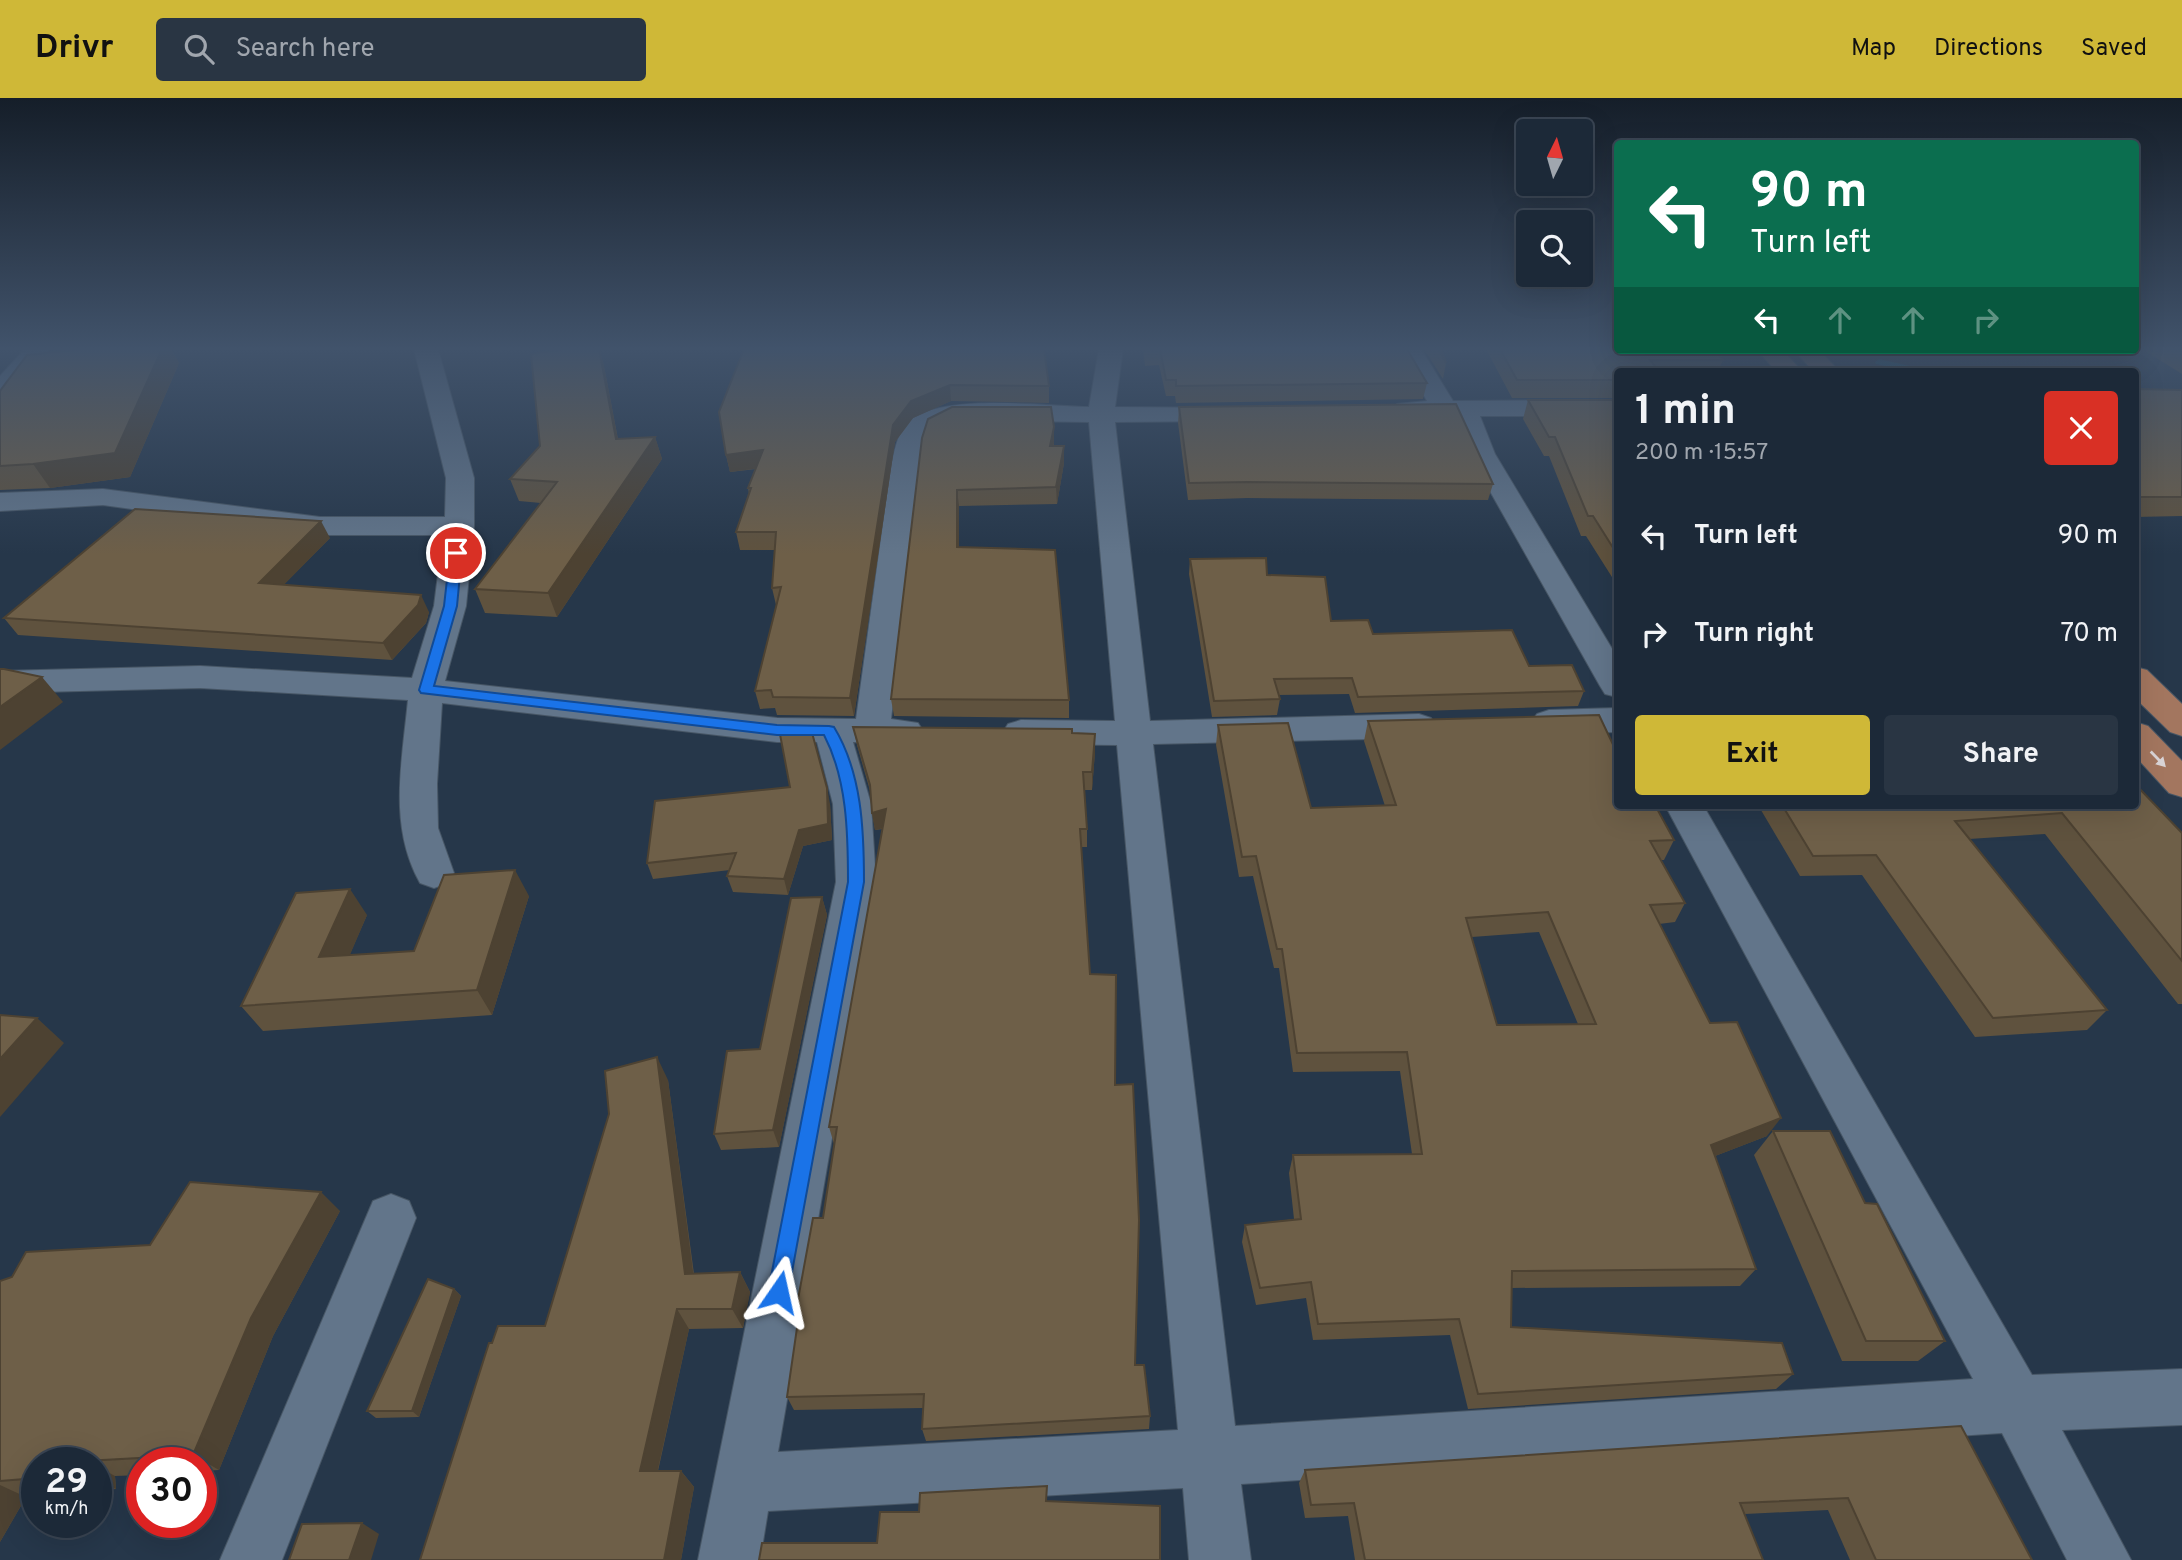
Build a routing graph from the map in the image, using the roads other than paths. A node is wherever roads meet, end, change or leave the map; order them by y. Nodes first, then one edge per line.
1 (444, 417) edge
2 (938, 417) edge
3 (1101, 417) edge
4 (1460, 417) edge
5 (0, 502) edge
6 (459, 526) junction
7 (1614, 681) edge
8 (0, 682) edge
9 (2139, 682) edge
10 (426, 690) junction
11 (1614, 720) edge
12 (1520, 723) edge
13 (2182, 724) edge
14 (1451, 725) edge
15 (851, 730) junction
16 (941, 731) edge
17 (982, 732) edge
18 (1134, 733) junction
19 (2139, 738) edge
20 (2182, 784) edge
21 (1686, 809) edge
22 (434, 873) dead end
23 (391, 1218) dead end
24 (2182, 1397) edge
25 (2017, 1404) junction
26 (1210, 1457) junction
27 (743, 1483) junction
28 (251, 1560) edge
29 (729, 1560) edge
30 (1220, 1560) edge
31 (2100, 1560) edge

1 - 6 street
2 - 15 street
3 - 18 street
4 - 7 street
5 - 6 street
6 - 10 street
8 - 10 street
9 - 13 main road
10 - 15 street
10 - 22 street
11 - 12 street
14 - 18 street
15 - 16 street
15 - 27 street
17 - 18 street
18 - 26 street
19 -> 20 main road
21 - 25 street
23 - 28 street
24 - 25 street
25 - 26 street
25 - 31 street
26 - 27 street
26 - 30 street
27 - 29 street

